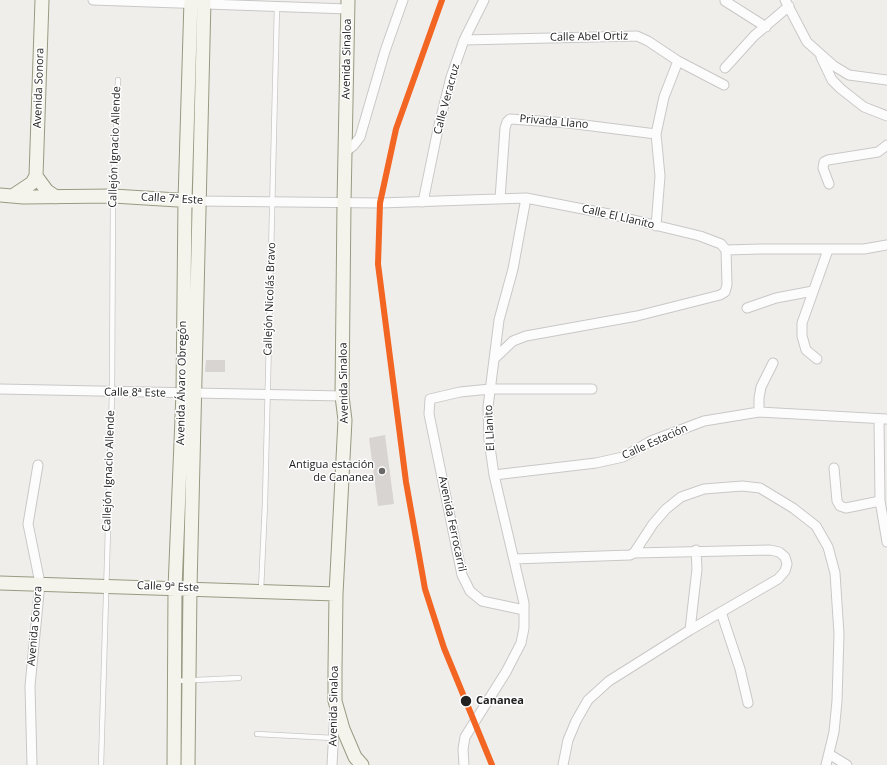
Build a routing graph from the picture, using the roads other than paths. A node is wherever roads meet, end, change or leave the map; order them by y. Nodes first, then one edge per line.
1 (42, 0) edge
2 (93, 0) edge
3 (403, 0) edge
4 (484, 0) edge
5 (725, 0) edge
6 (119, 1) edge
7 (190, 2) edge
8 (204, 2) edge
9 (787, 3) edge
10 (348, 5) edge
11 (277, 6) junction
12 (766, 27) junction
13 (464, 40) junction
14 (819, 54) junction
15 (678, 61) junction
16 (725, 68) dead end
17 (202, 76) junction
18 (188, 77) junction
19 (118, 80) dead end
20 (887, 80) edge
21 (724, 85) dead end
22 (887, 116) edge
23 (656, 134) junction
24 (887, 145) edge
25 (345, 152) junction
26 (36, 176) junction
27 (829, 184) dead end
28 (0, 195) edge
29 (14, 195) junction
30 (56, 196) junction
31 (113, 196) junction
32 (526, 198) junction
33 (500, 199) junction
34 (185, 200) junction
35 (198, 201) junction
36 (273, 201) junction
37 (423, 202) junction
38 (344, 203) junction
39 (656, 226) junction
40 (887, 245) edge
41 (726, 250) junction
42 (828, 250) junction
43 (184, 266) junction
44 (197, 267) junction
45 (813, 291) junction
46 (747, 308) dead end
47 (495, 358) junction
48 (817, 359) dead end
49 (773, 363) dead end
50 (0, 389) edge
51 (592, 389) dead end
52 (490, 390) junction
53 (112, 393) junction
54 (183, 393) junction
55 (196, 393) junction
56 (266, 394) junction
57 (342, 396) junction
58 (759, 412) junction
59 (883, 419) edge
60 (38, 465) dead end
61 (834, 468) dead end
62 (494, 475) junction
63 (880, 500) junction
64 (887, 542) edge
65 (696, 550) junction
66 (634, 552) junction
67 (514, 559) junction
68 (0, 583) edge
69 (40, 584) junction
70 (105, 585) junction
71 (175, 588) junction
72 (190, 588) junction
73 (261, 592) junction
74 (336, 594) junction
75 (524, 610) junction
76 (721, 612) junction
77 (690, 630) junction
78 (239, 678) dead end
79 (174, 681) junction
80 (189, 682) junction
81 (335, 701) junction
82 (748, 703) dead end
83 (257, 734) dead end
84 (333, 738) junction
85 (829, 754) junction
86 (32, 765) edge
87 (101, 765) edge
88 (174, 765) edge
89 (188, 765) edge
90 (332, 765) edge
91 (362, 765) edge
92 (464, 765) edge
93 (563, 765) edge
94 (826, 765) edge
95 (847, 765) edge

1 - 26 street, Avenida Sonora
2 - 6 street
3 - 25 street
4 - 13 street, Calle Veracruz
5 - 12 street
6 - 7 street
7 - 8 street
7 - 18 street, Avenida Álvaro Obregón
8 - 11 street
8 - 17 street, Avenida Álvaro Obregón
9 - 12 street
9 - 14 street
10 - 11 street
10 - 25 street, Avenida Sinaloa
11 - 36 lane, Callejón Nicolás Bravo
12 - 16 street
13 - 15 street, Calle Abel Ortiz
13 - 37 street, Calle Veracruz
14 - 20 street
14 - 22 street
15 - 21 street, Calle Abel Ortiz
15 - 23 street
17 - 18 street
17 - 35 street, Avenida Álvaro Obregón
18 - 34 street, Avenida Álvaro Obregón
19 - 31 lane, Callejón Ignacio Allende
23 - 33 street, Privada Llano
23 - 39 street
24 - 27 street
25 - 38 street, Avenida Sinaloa
26 - 29 street
26 - 30 street
28 - 29 street, Calle 7ª Este
29 - 30 street, Calle 7ª Este
30 - 31 street, Calle 7ª Este
31 - 34 street, Calle 7ª Este
31 - 53 lane, Callejón Ignacio Allende
32 - 33 street, Calle El Llanito
32 - 39 street, Calle El Llanito
32 - 47 street, El Llanito
33 - 37 street, Calle El Llanito
34 - 35 street, Calle 7ª Este
34 - 43 street, Avenida Álvaro Obregón
35 - 36 street, Calle 7ª Este
35 - 44 street, Avenida Álvaro Obregón
36 - 38 street, Calle 7ª Este
36 - 56 lane, Callejón Nicolás Bravo
37 - 38 street, Calle El Llanito
38 - 57 street, Avenida Sinaloa
39 - 41 street, Calle El Llanito
40 - 42 street
41 - 42 street
41 - 47 street
42 - 45 street
43 - 44 street
43 - 54 street, Avenida Álvaro Obregón
44 - 55 street, Avenida Álvaro Obregón
45 - 46 street
45 - 48 street
47 - 52 street, El Llanito
49 - 58 street
50 - 53 street, Calle 8ª Este
51 - 52 street
52 - 62 street, El Llanito
52 - 75 street, Avenida Ferrocarril
53 - 54 street, Calle 8ª Este
53 - 70 lane, Callejón Ignacio Allende
54 - 55 street, Calle 8ª Este
54 - 71 street, Avenida Álvaro Obregón
55 - 56 street, Calle 8ª Este
55 - 72 street, Avenida Álvaro Obregón
56 - 57 street, Calle 8ª Este
56 - 73 lane, Callejón Nicolás Bravo
57 - 74 street, Avenida Sinaloa
58 - 59 street, Calle Estación
58 - 62 street, Calle Estación
59 - 63 street
60 - 69 street, Avenida Sonora
61 - 63 street
62 - 67 street, El Llanito
63 - 64 street
65 - 66 street
65 - 76 street
65 - 77 street
66 - 67 street
66 - 85 street
67 - 75 street, El Llanito
68 - 69 street, Calle 9ª Este
69 - 70 street, Calle 9ª Este
69 - 86 street, Avenida Sonora
70 - 71 street, Calle 9ª Este
70 - 87 lane, Callejón Ignacio Allende
71 - 72 street, Calle 9ª Este
71 - 79 street, Avenida Álvaro Obregón
72 - 73 street, Calle 9ª Este
72 - 80 street, Avenida Álvaro Obregón
73 - 74 street, Calle 9ª Este
74 - 81 street, Avenida Sinaloa
75 - 92 street, El Llanito
76 - 77 street
76 - 82 street
77 - 93 street
78 - 80 lane
79 - 80 lane
79 - 88 street, Avenida Álvaro Obregón
80 - 89 street, Avenida Álvaro Obregón
81 - 84 street, Avenida Sinaloa
81 - 91 street
83 - 84 lane
84 - 90 street, Avenida Sinaloa
85 - 94 street
85 - 95 street

